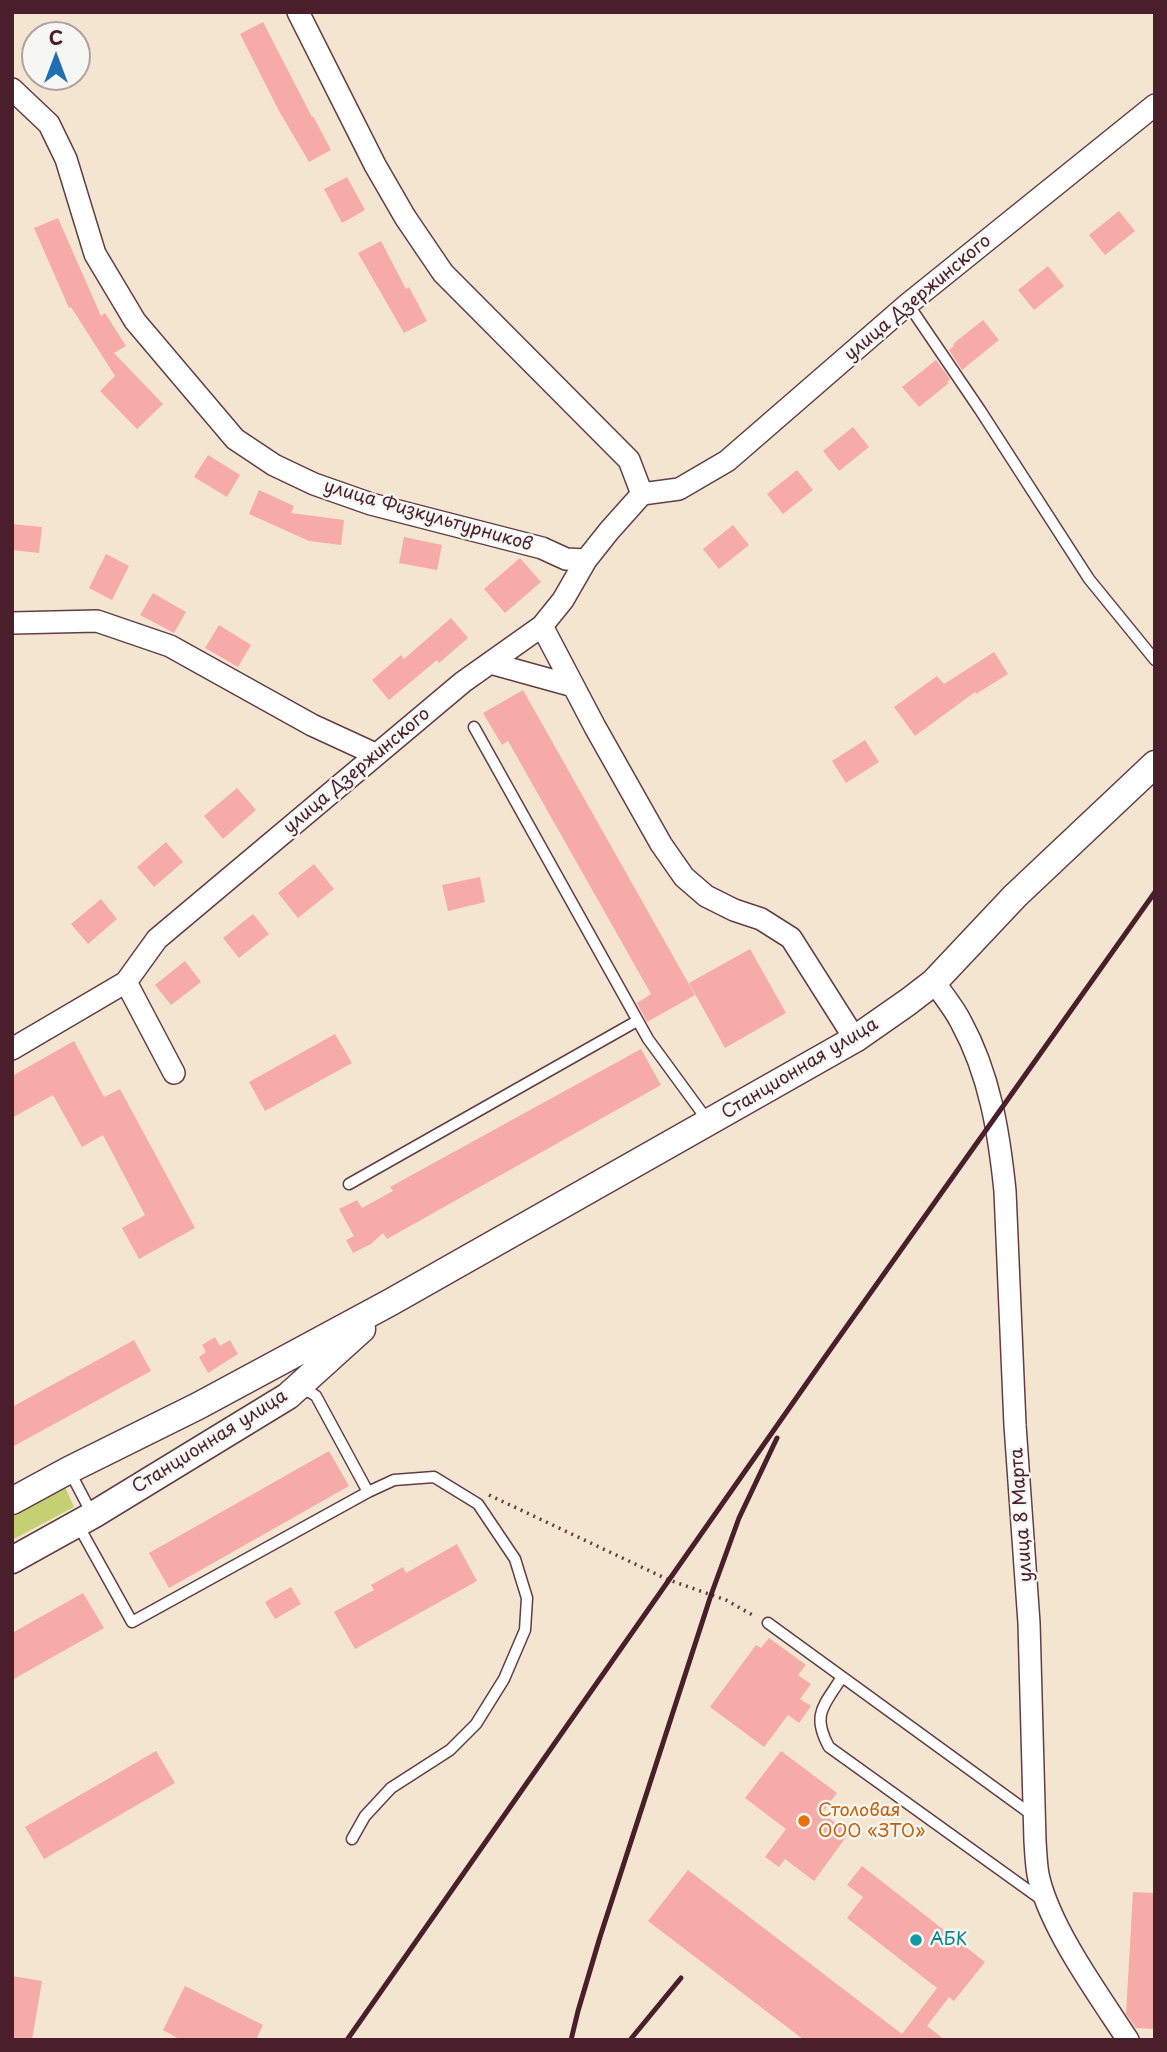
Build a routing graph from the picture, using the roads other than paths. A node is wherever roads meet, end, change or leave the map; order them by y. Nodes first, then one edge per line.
1 (298, 12) edge
2 (12, 89) edge
3 (1155, 105) edge
4 (908, 304) junction
5 (642, 494) junction
6 (576, 560) junction
7 (12, 623) edge
8 (542, 626) junction
9 (1155, 660) edge
10 (490, 663) junction
11 (573, 686) junction
12 (474, 727) dead end
13 (375, 754) junction
14 (1155, 764) edge
15 (126, 982) junction
16 (934, 982) junction
17 (637, 1021) junction
18 (855, 1039) junction
19 (12, 1049) edge
20 (174, 1073) dead end
21 (709, 1122) junction
22 (349, 1184) dead end
23 (391, 1302) junction
24 (288, 1396) junction
25 (69, 1470) junction
26 (368, 1492) junction
27 (12, 1501) edge
28 (85, 1520) junction
29 (12, 1560) edge
30 (768, 1623) road end
31 (842, 1677) junction
32 (1035, 1817) junction
33 (352, 1839) dead end
34 (1048, 1905) junction
35 (1128, 2040) edge

1 - 5 street
2 - 6 street, улица Физкультурников
3 - 4 street, улица Дзержинского
4 - 5 street, улица Дзержинского
4 - 9 lane
5 - 6 street
6 - 8 street, улица Дзержинского
7 - 13 street
8 - 10 street, улица Дзержинского
8 - 11 street
10 - 11 street
10 - 13 street, улица Дзержинского
11 - 18 street
12 - 17 lane
13 - 15 street, улица Дзержинского
14 - 16 street, Станционная улица
15 - 19 street
15 - 20 street
16 - 18 street, Станционная улица
16 - 32 street, улица 8 Марта
17 - 21 lane
17 - 22 lane
18 - 21 street, Станционная улица
21 - 23 street, Станционная улица
23 - 24 street, Станционная улица
23 - 25 street, Станционная улица
24 - 26 lane
24 - 28 street, Станционная улица
25 - 27 street, Станционная улица
25 - 28 lane
26 - 28 lane
26 - 33 lane
28 - 29 street, Станционная улица
30 - 31 lane
31 - 32 lane
31 - 34 lane
32 - 34 street, улица 8 Марта
34 - 35 street, улица 8 Марта

